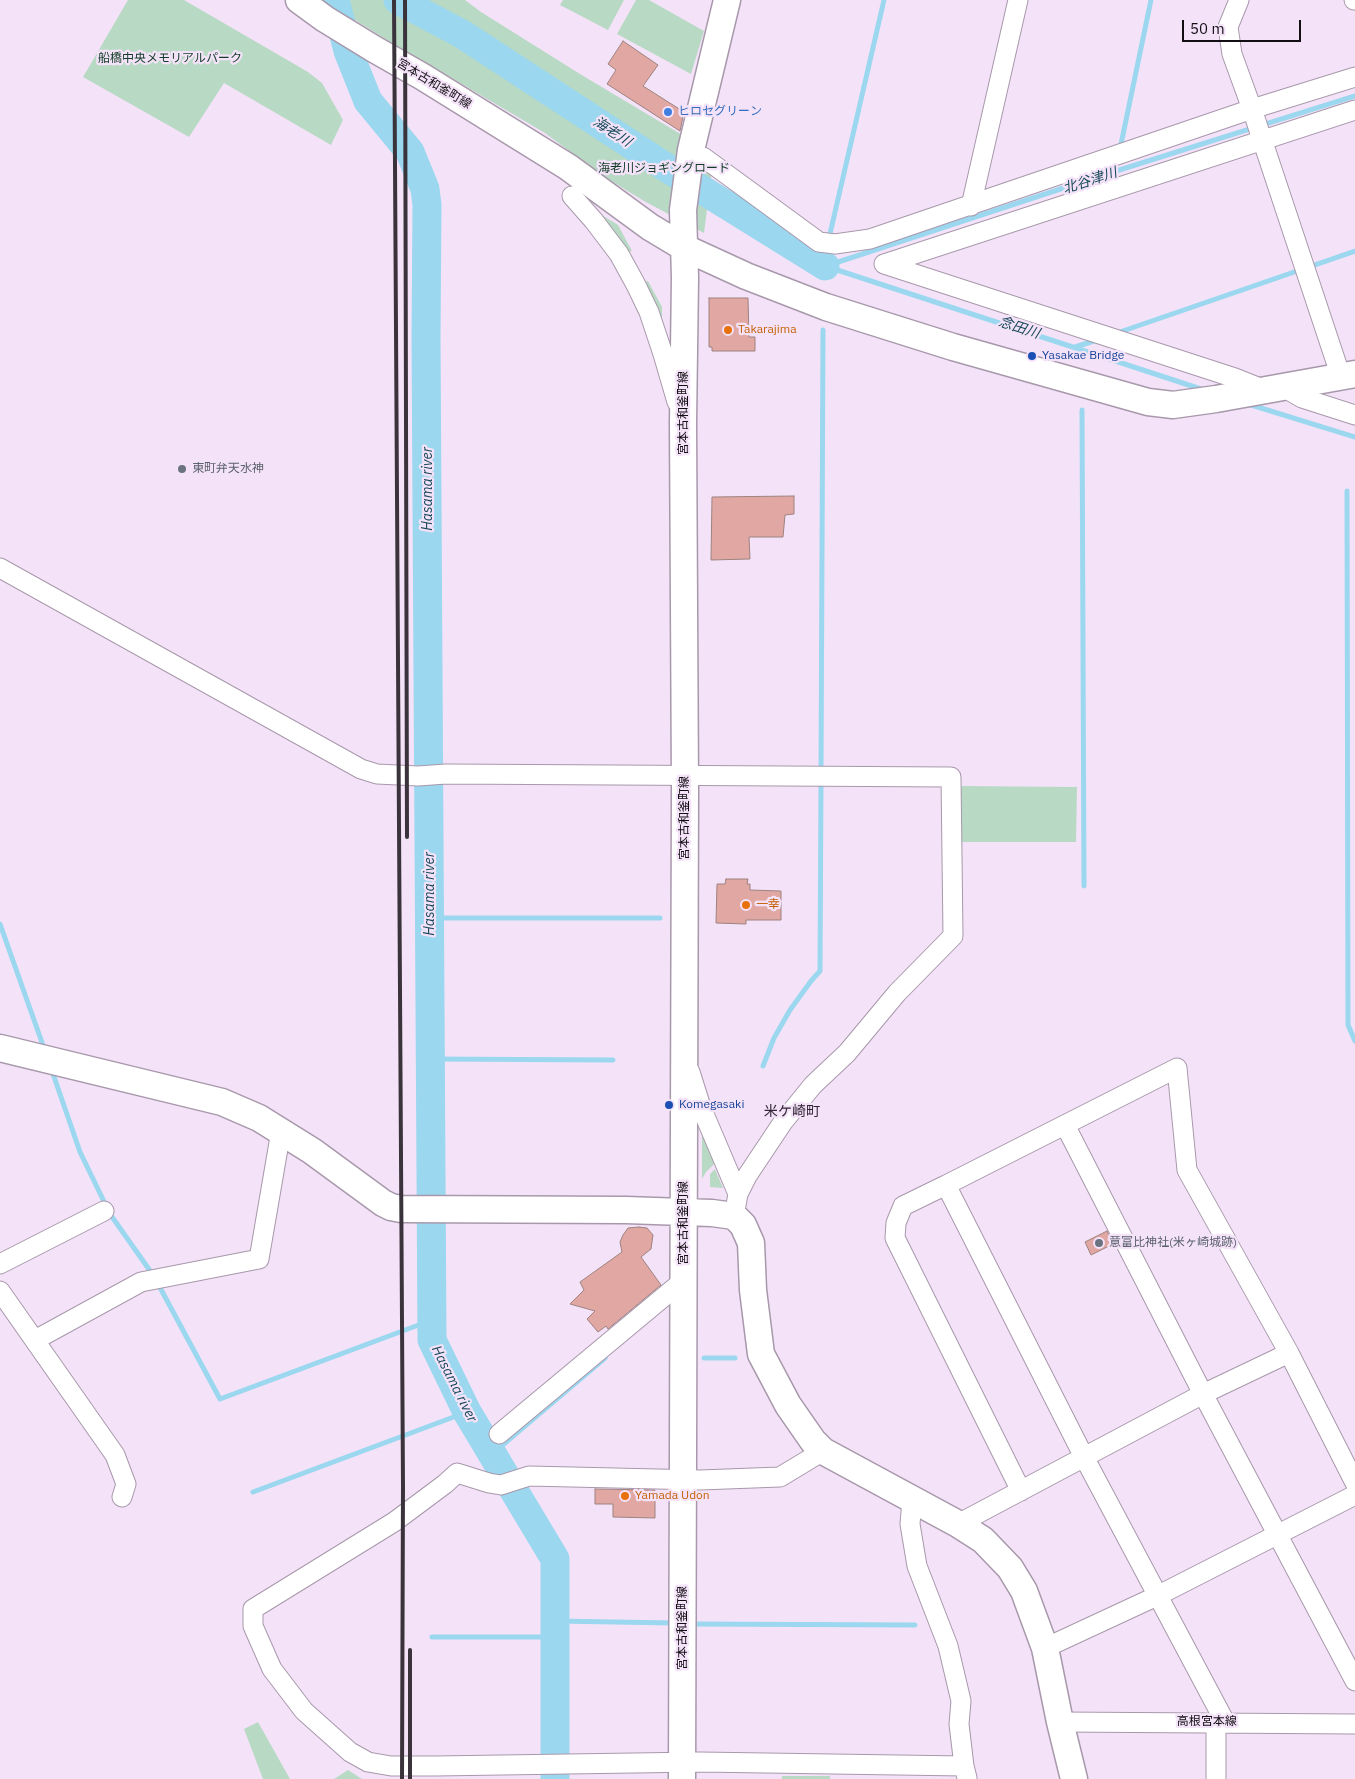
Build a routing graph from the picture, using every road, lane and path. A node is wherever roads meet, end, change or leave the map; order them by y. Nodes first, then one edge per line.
1 (299, 0) edge
2 (728, 0) edge
3 (1018, 0) edge
4 (1239, 0) edge
5 (1355, 77) edge
6 (1355, 110) edge
7 (1257, 124) junction
8 (696, 159) junction
9 (572, 196) dead end
10 (971, 206) junction
11 (685, 248) junction
12 (1348, 375) edge
13 (1267, 390) junction
14 (1355, 415) edge
15 (683, 423) junction
16 (0, 568) edge
17 (685, 775) junction
18 (684, 1046) junction
19 (0, 1048) edge
20 (1065, 1125) junction
21 (281, 1132) junction
22 (946, 1185) junction
23 (734, 1197) junction
24 (104, 1211) dead end
25 (683, 1212) junction
26 (0, 1264) edge
27 (684, 1280) junction
28 (1, 1293) edge
29 (35, 1340) junction
30 (1289, 1353) junction
31 (1204, 1394) junction
32 (499, 1434) dead end
33 (823, 1451) junction
34 (1084, 1457) junction
35 (683, 1479) junction
36 (1355, 1483) edge
37 (1021, 1490) junction
38 (1355, 1495) edge
39 (122, 1497) dead end
40 (912, 1500) junction
41 (958, 1524) junction
42 (1277, 1534) junction
43 (1157, 1596) junction
44 (1045, 1648) junction
45 (1355, 1681) edge
46 (1060, 1722) junction
47 (1220, 1722) junction
48 (1355, 1724) edge
49 (682, 1771) edge
50 (436, 1773) edge
51 (965, 1773) edge
52 (1074, 1779) edge
53 (1216, 1779) edge

1 - 11 street, 宮本古和釜町線
2 - 8 street
3 - 10 street
4 - 7 street
5 - 7 street
6 - 7 street
7 - 10 street
7 - 12 street
7 - 13 street
8 - 10 street
8 - 11 street
9 - 15 street
11 - 13 street
11 - 15 street, 宮本古和釜町線
12 - 13 street
13 - 14 street
15 - 17 street, 宮本古和釜町線
16 - 17 street
17 - 18 street, 宮本古和釜町線
17 - 23 street
18 - 23 street
18 - 25 street, 宮本古和釜町線
19 - 21 street
20 - 22 street
20 - 30 street
20 - 31 street
21 - 25 street
21 - 29 street
22 - 34 street
22 - 37 street
23 - 25 street
23 - 33 street
24 - 26 street
25 - 27 street, 宮本古和釜町線
27 - 32 street
27 - 35 street, 宮本古和釜町線
28 - 29 street
29 - 39 street
30 - 31 street
30 - 36 street
31 - 34 street
31 - 42 street
33 - 35 street
33 - 40 street
34 - 37 street
34 - 43 street
35 - 49 street, 宮本古和釜町線
35 - 50 street
37 - 41 street
38 - 42 street
40 - 41 street
40 - 51 street
41 - 44 street
42 - 43 street
42 - 45 street
43 - 44 street
43 - 47 street
44 - 46 street
46 - 47 street, 高根宮本線
46 - 52 street
47 - 48 street, 高根宮本線
47 - 53 street
49 - 50 street
49 - 51 street

